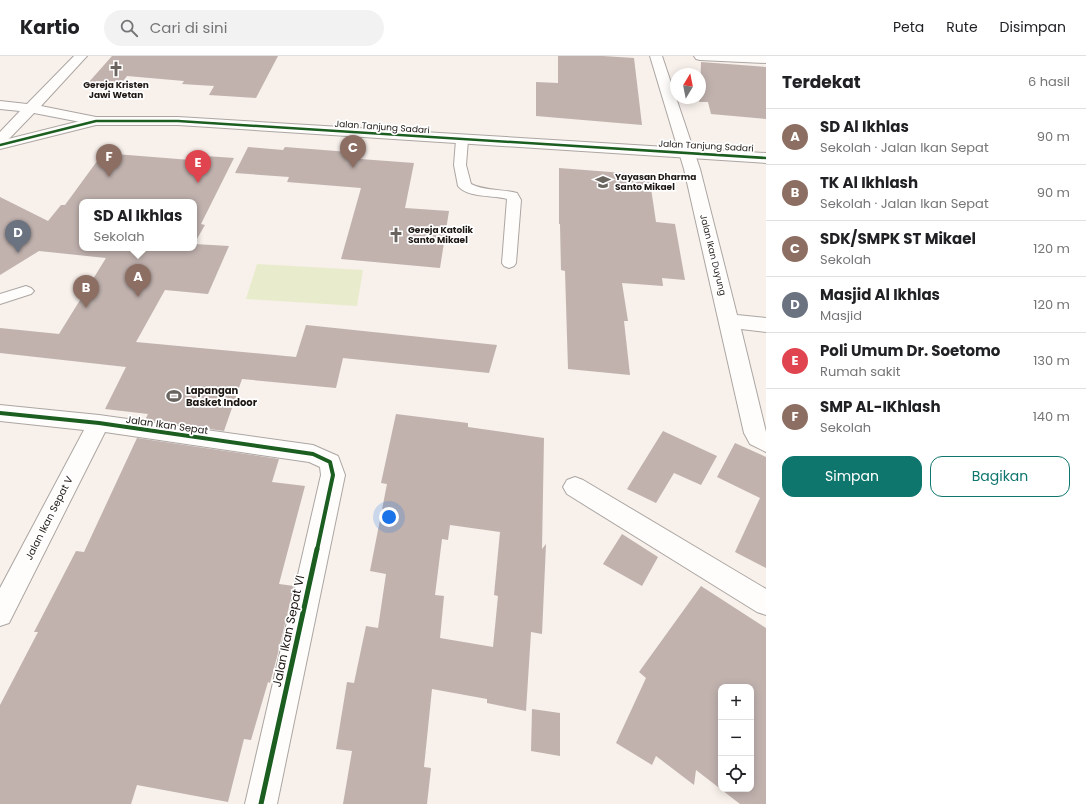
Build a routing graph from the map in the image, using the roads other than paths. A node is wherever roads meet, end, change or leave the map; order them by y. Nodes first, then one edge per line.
1 (81, 56) edge
2 (656, 56) edge
3 (700, 56) edge
4 (766, 59) edge
5 (0, 105) edge
6 (30, 108) junction
7 (96, 121) junction
8 (0, 140) edge
9 (462, 140) junction
10 (0, 145) edge
11 (686, 153) junction
12 (766, 158) edge
13 (509, 262) dead end
14 (26, 291) dead end
15 (0, 299) edge
16 (729, 321) junction
17 (766, 325) edge
18 (0, 413) edge
19 (99, 423) junction
20 (766, 443) edge
21 (330, 462) joint
22 (575, 486) dead end
23 (766, 603) edge
24 (0, 614) edge
25 (261, 804) edge

1 - 6 street
2 - 11 street, Jalan Ikan Duyung
3 - 4 street
5 - 6 street
6 - 7 street
6 - 8 street
7 - 9 street, Jalan Tanjung Sadari
7 - 10 street, Jalan Tanjung Sadari
9 - 11 street, Jalan Tanjung Sadari
9 - 13 lane
11 - 12 street, Jalan Tanjung Sadari
11 - 16 street, Jalan Ikan Duyung
14 - 15 lane
16 - 17 street
16 - 20 street, Jalan Ikan Duyung
18 - 19 street, Jalan Ikan Sepat
19 - 21 street, Jalan Ikan Sepat
19 - 24 street, Jalan Ikan Sepat V
21 - 25 street, Jalan Ikan Sepat VI
22 - 23 street

